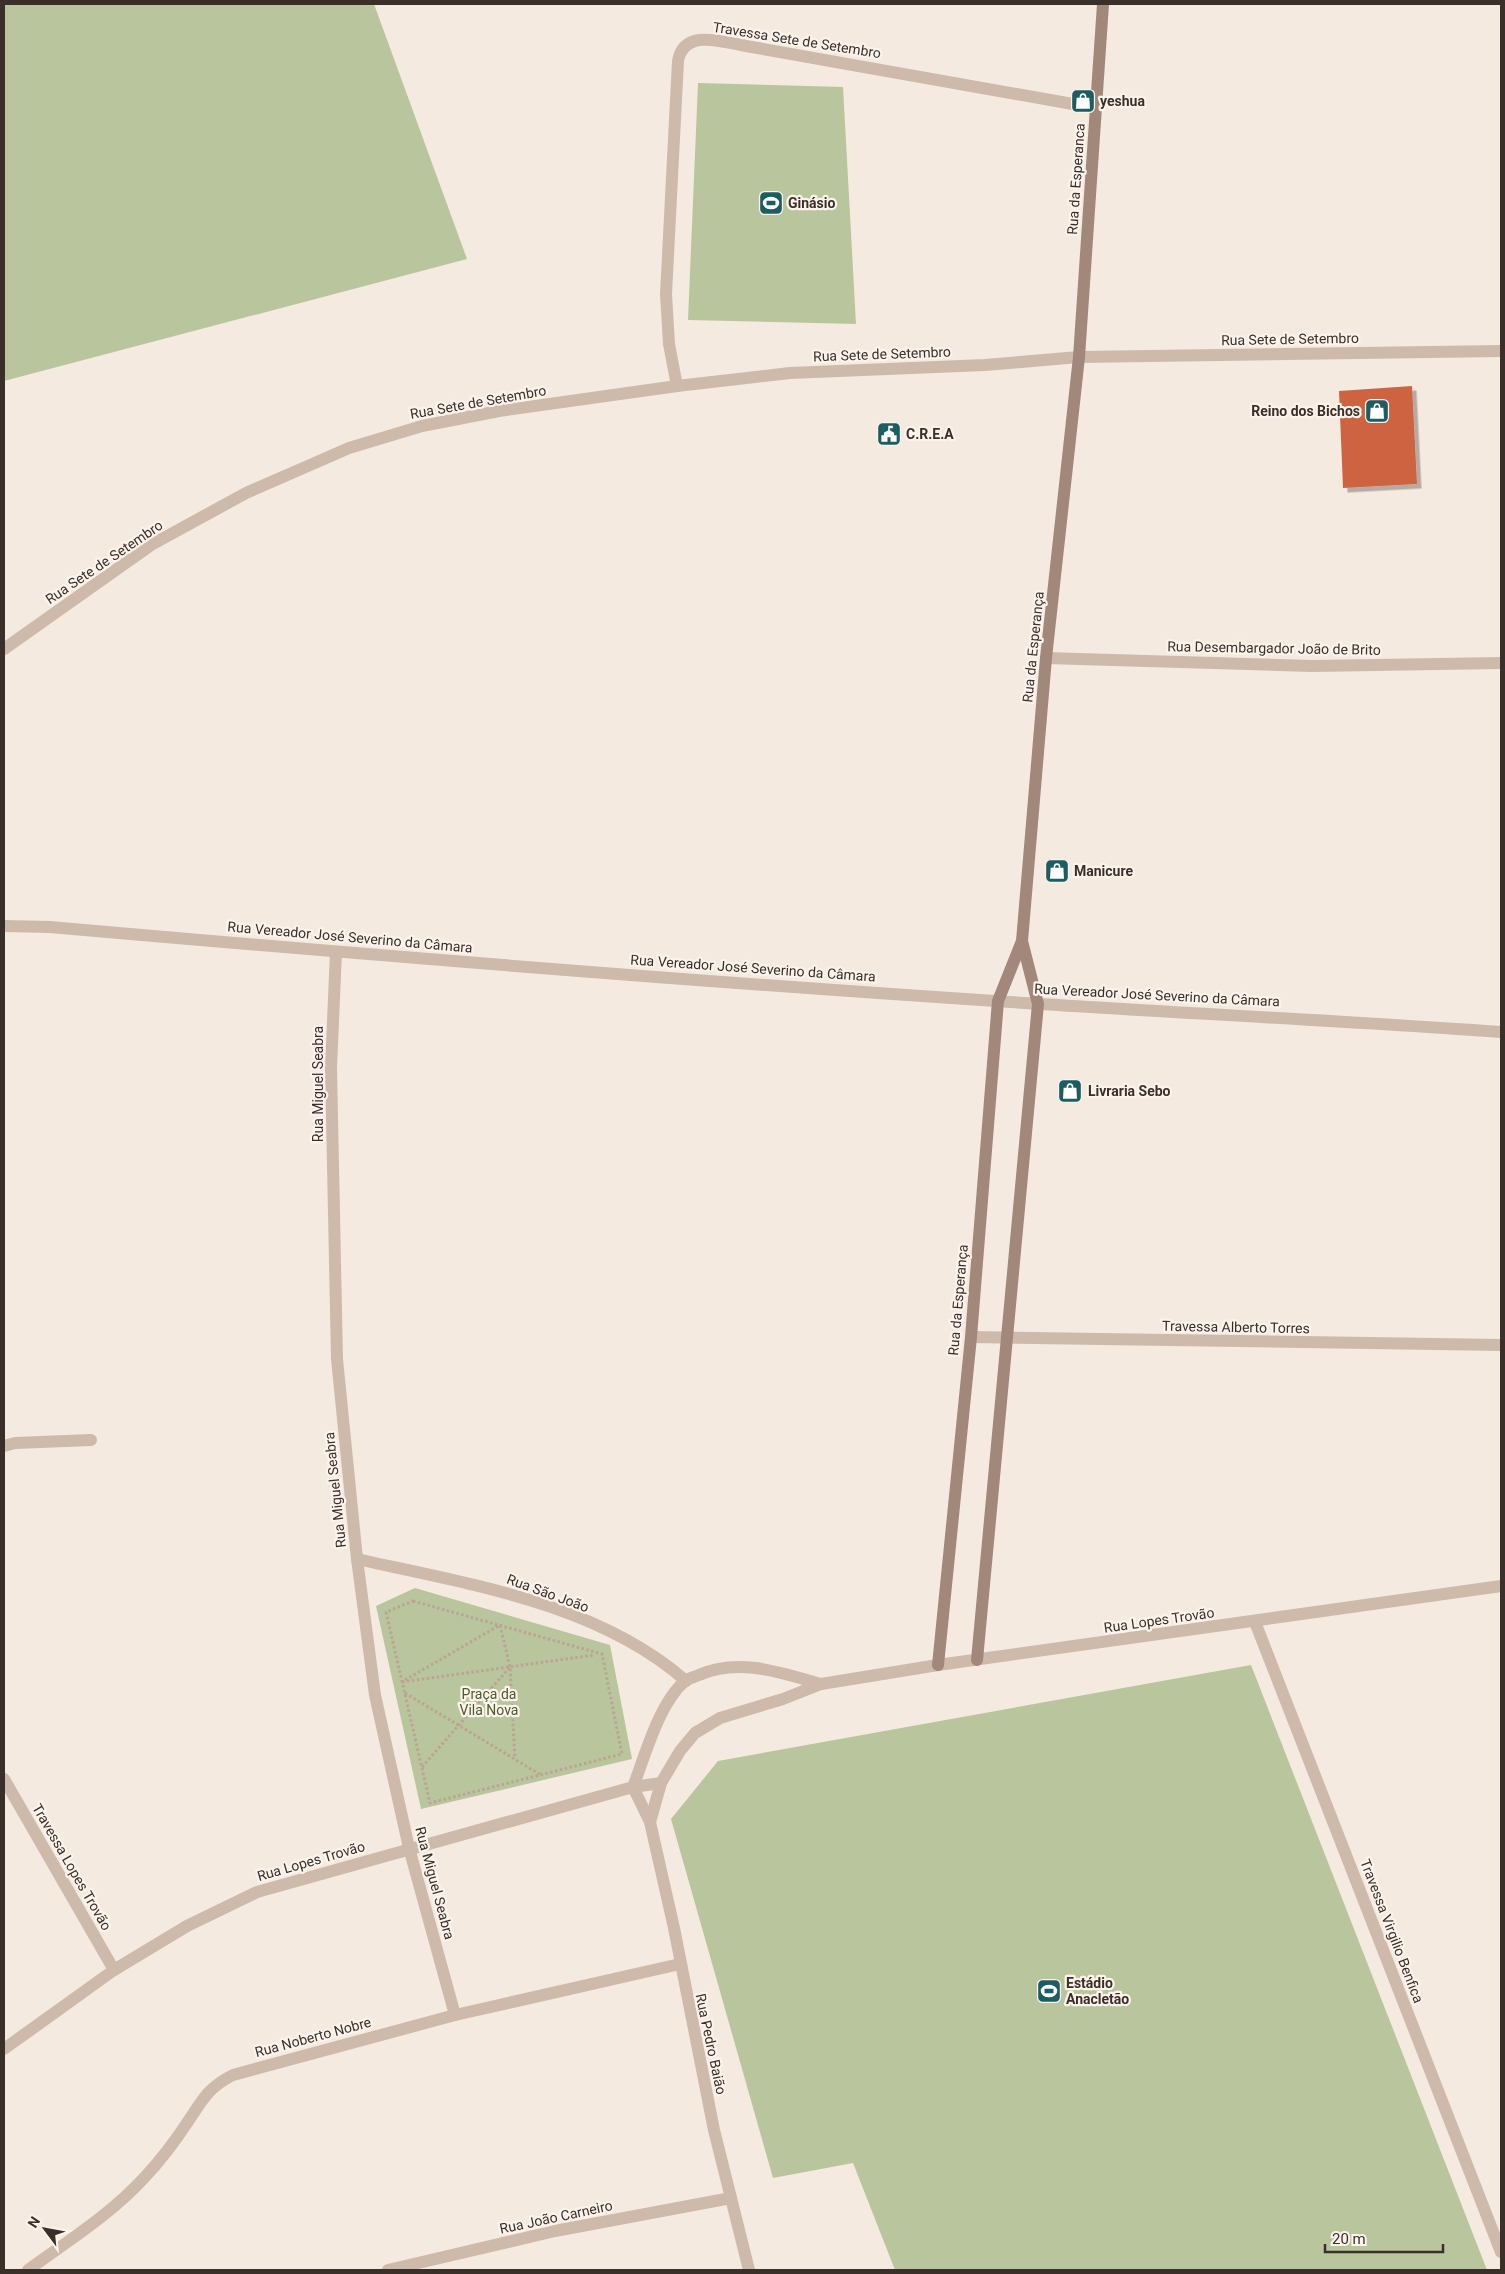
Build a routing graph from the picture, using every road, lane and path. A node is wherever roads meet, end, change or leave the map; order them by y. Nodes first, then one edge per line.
1 (1103, 4) edge
2 (1095, 108) junction
3 (1501, 352) edge
4 (1079, 357) junction
5 (677, 386) junction
6 (4, 650) edge
7 (1046, 658) junction
8 (1501, 663) edge
9 (4, 926) edge
10 (1022, 941) junction
11 (336, 952) junction
12 (998, 1001) junction
13 (1038, 1004) junction
14 (1501, 1032) edge
15 (971, 1337) junction
16 (1008, 1338) junction
17 (1501, 1345) edge
18 (91, 1440) dead end
19 (4, 1446) edge
20 (357, 1559) junction
21 (1501, 1586) edge
22 (1256, 1622) junction
23 (500, 1625) junction
24 (602, 1654) junction
25 (976, 1660) junction
26 (938, 1665) junction
27 (510, 1667) junction
28 (686, 1681) junction
29 (402, 1682) junction
30 (821, 1684) junction
31 (405, 1693) junction
32 (458, 1725) junction
33 (515, 1759) junction
34 (422, 1767) junction
35 (541, 1775) junction
36 (4, 1778) edge
37 (662, 1783) junction
38 (632, 1787) junction
39 (650, 1822) junction
40 (410, 1848) junction
41 (680, 1964) junction
42 (114, 1970) junction
43 (455, 2015) junction
44 (4, 2049) edge
45 (731, 2198) junction
46 (1501, 2252) edge
47 (28, 2270) edge
48 (388, 2270) edge
49 (749, 2270) edge

1 - 2 street, Rua da Esperanca
2 - 4 street, Rua da Esperanca
2 - 5 street, Travessa Sete de Setembro
3 - 4 street, Rua Sete de Setembro
4 - 5 street, Rua Sete de Setembro
4 - 7 street, Rua da Esperança
5 - 6 street, Rua Sete de Setembro
7 - 8 street, Rua Desembargador João de Brito
7 - 10 street, Rua da Esperança
9 - 11 street, Rua Vereador José Severino da Câmara
10 - 12 street, Rua da Esperança
10 - 13 street, Rua da Esperança
11 - 12 street, Rua Vereador José Severino da Câmara
11 - 20 street, Rua Miguel Seabra
12 - 13 street, Rua Vereador José Severino da Câmara
12 - 15 street, Rua da Esperança
13 - 14 street, Rua Vereador José Severino da Câmara
13 - 16 street, Rua da Esperança
15 - 16 street, Travessa Alberto Torres
15 - 26 street, Rua da Esperança
16 - 17 street, Travessa Alberto Torres
16 - 25 street, Rua da Esperança
18 - 19 street
20 - 28 street, Rua São João
20 - 40 street, Rua Miguel Seabra
21 - 22 street, Rua Lopes Trovão
22 - 25 street, Rua Lopes Trovão
22 - 46 street, Travessa Virgilio Benfica
23 - 24 path
23 - 27 path
23 - 29 path
23 - 29 path
24 - 27 path
24 - 35 path
25 - 26 street, Rua Lopes Trovão
26 - 30 street, Rua Lopes Trovão
27 - 29 path
27 - 32 path
27 - 33 path
28 - 30 street
28 - 38 street
29 - 31 path
30 - 37 street, Rua Pedro Baião
31 - 32 path
31 - 34 path
32 - 33 path
32 - 34 path
33 - 35 path
34 - 35 path
36 - 42 street, Travessa Lopes Trovão
37 - 38 street, Rua Lopes Trovão
37 - 39 street, Rua Pedro Baião
38 - 39 street, Rua Pedro Baião
38 - 40 street, Rua Lopes Trovão
39 - 41 street, Rua Pedro Baião
40 - 42 street, Rua Lopes Trovão
40 - 43 street, Rua Miguel Seabra
41 - 43 street, Rua Noberto Nobre
41 - 45 street, Rua Pedro Baião
42 - 44 street, Rua Lopes Trovão
43 - 47 street, Rua Noberto Nobre
45 - 48 street, Rua João Carneiro
45 - 49 street, Rua Pedro Baião

